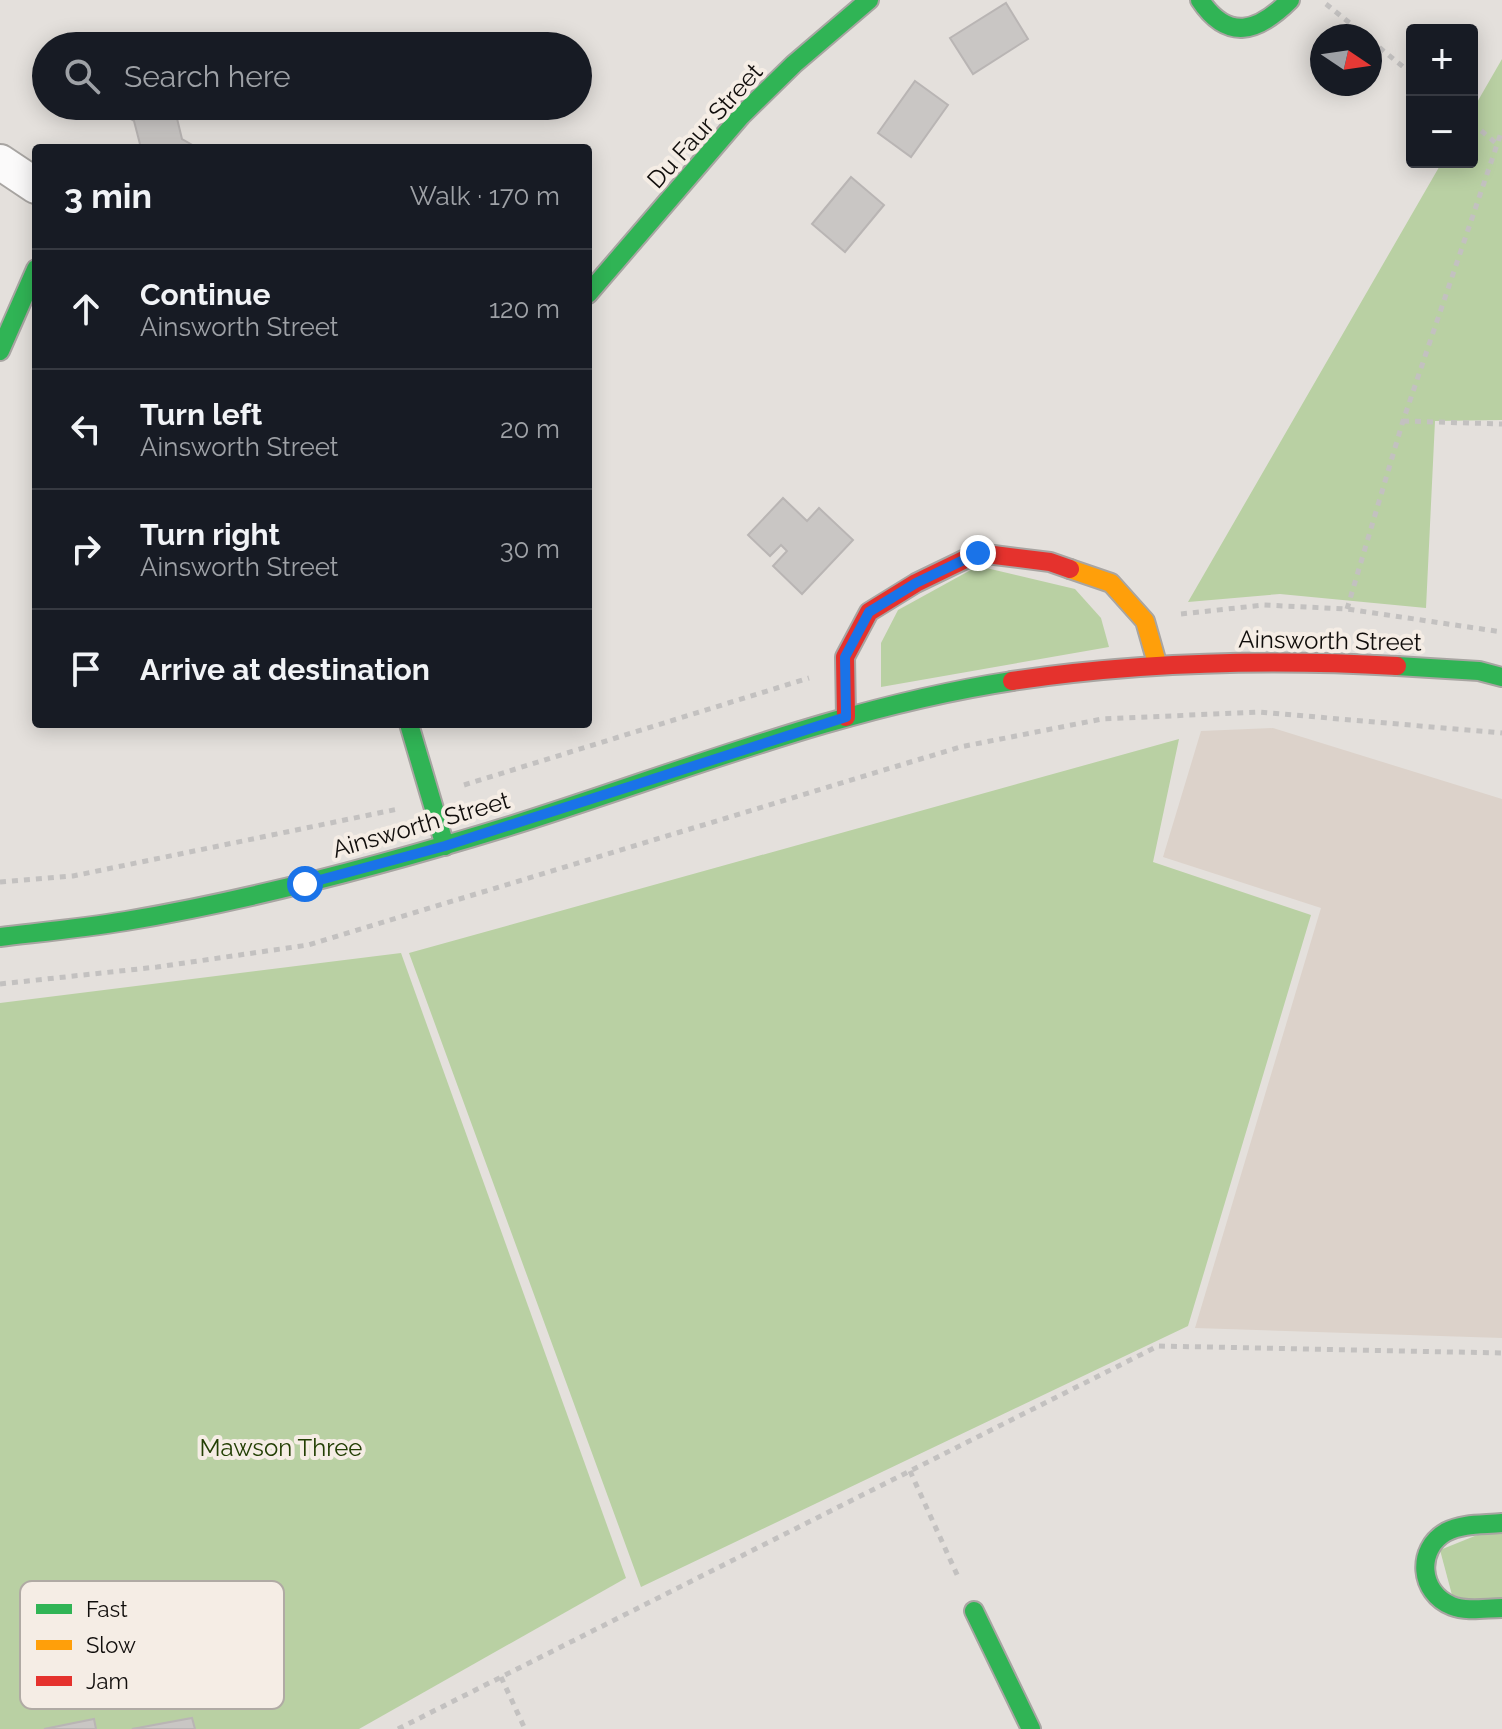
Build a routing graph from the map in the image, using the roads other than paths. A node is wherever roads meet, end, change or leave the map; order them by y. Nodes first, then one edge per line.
1 (869, 0) edge
2 (1200, 0) edge
3 (1290, 0) edge
4 (0, 162) edge
5 (32, 183) edge
6 (32, 278) edge
7 (592, 289) edge
8 (0, 351) edge
9 (1157, 663) junction
10 (1502, 677) edge
11 (846, 717) junction
12 (410, 728) edge
13 (445, 846) junction
14 (0, 937) edge
15 (1502, 1523) edge
16 (1502, 1608) edge
17 (974, 1611) road end
18 (1031, 1729) edge

1 - 7 street, Du Faur Street
2 - 3 street
4 - 5 street
6 - 8 street
9 - 10 street, Ainsworth Street
9 - 11 street, Ainsworth Street
9 - 11 street
11 - 13 street, Ainsworth Street
12 - 13 street
13 - 14 street, Ainsworth Street
15 - 16 street
17 - 18 street

